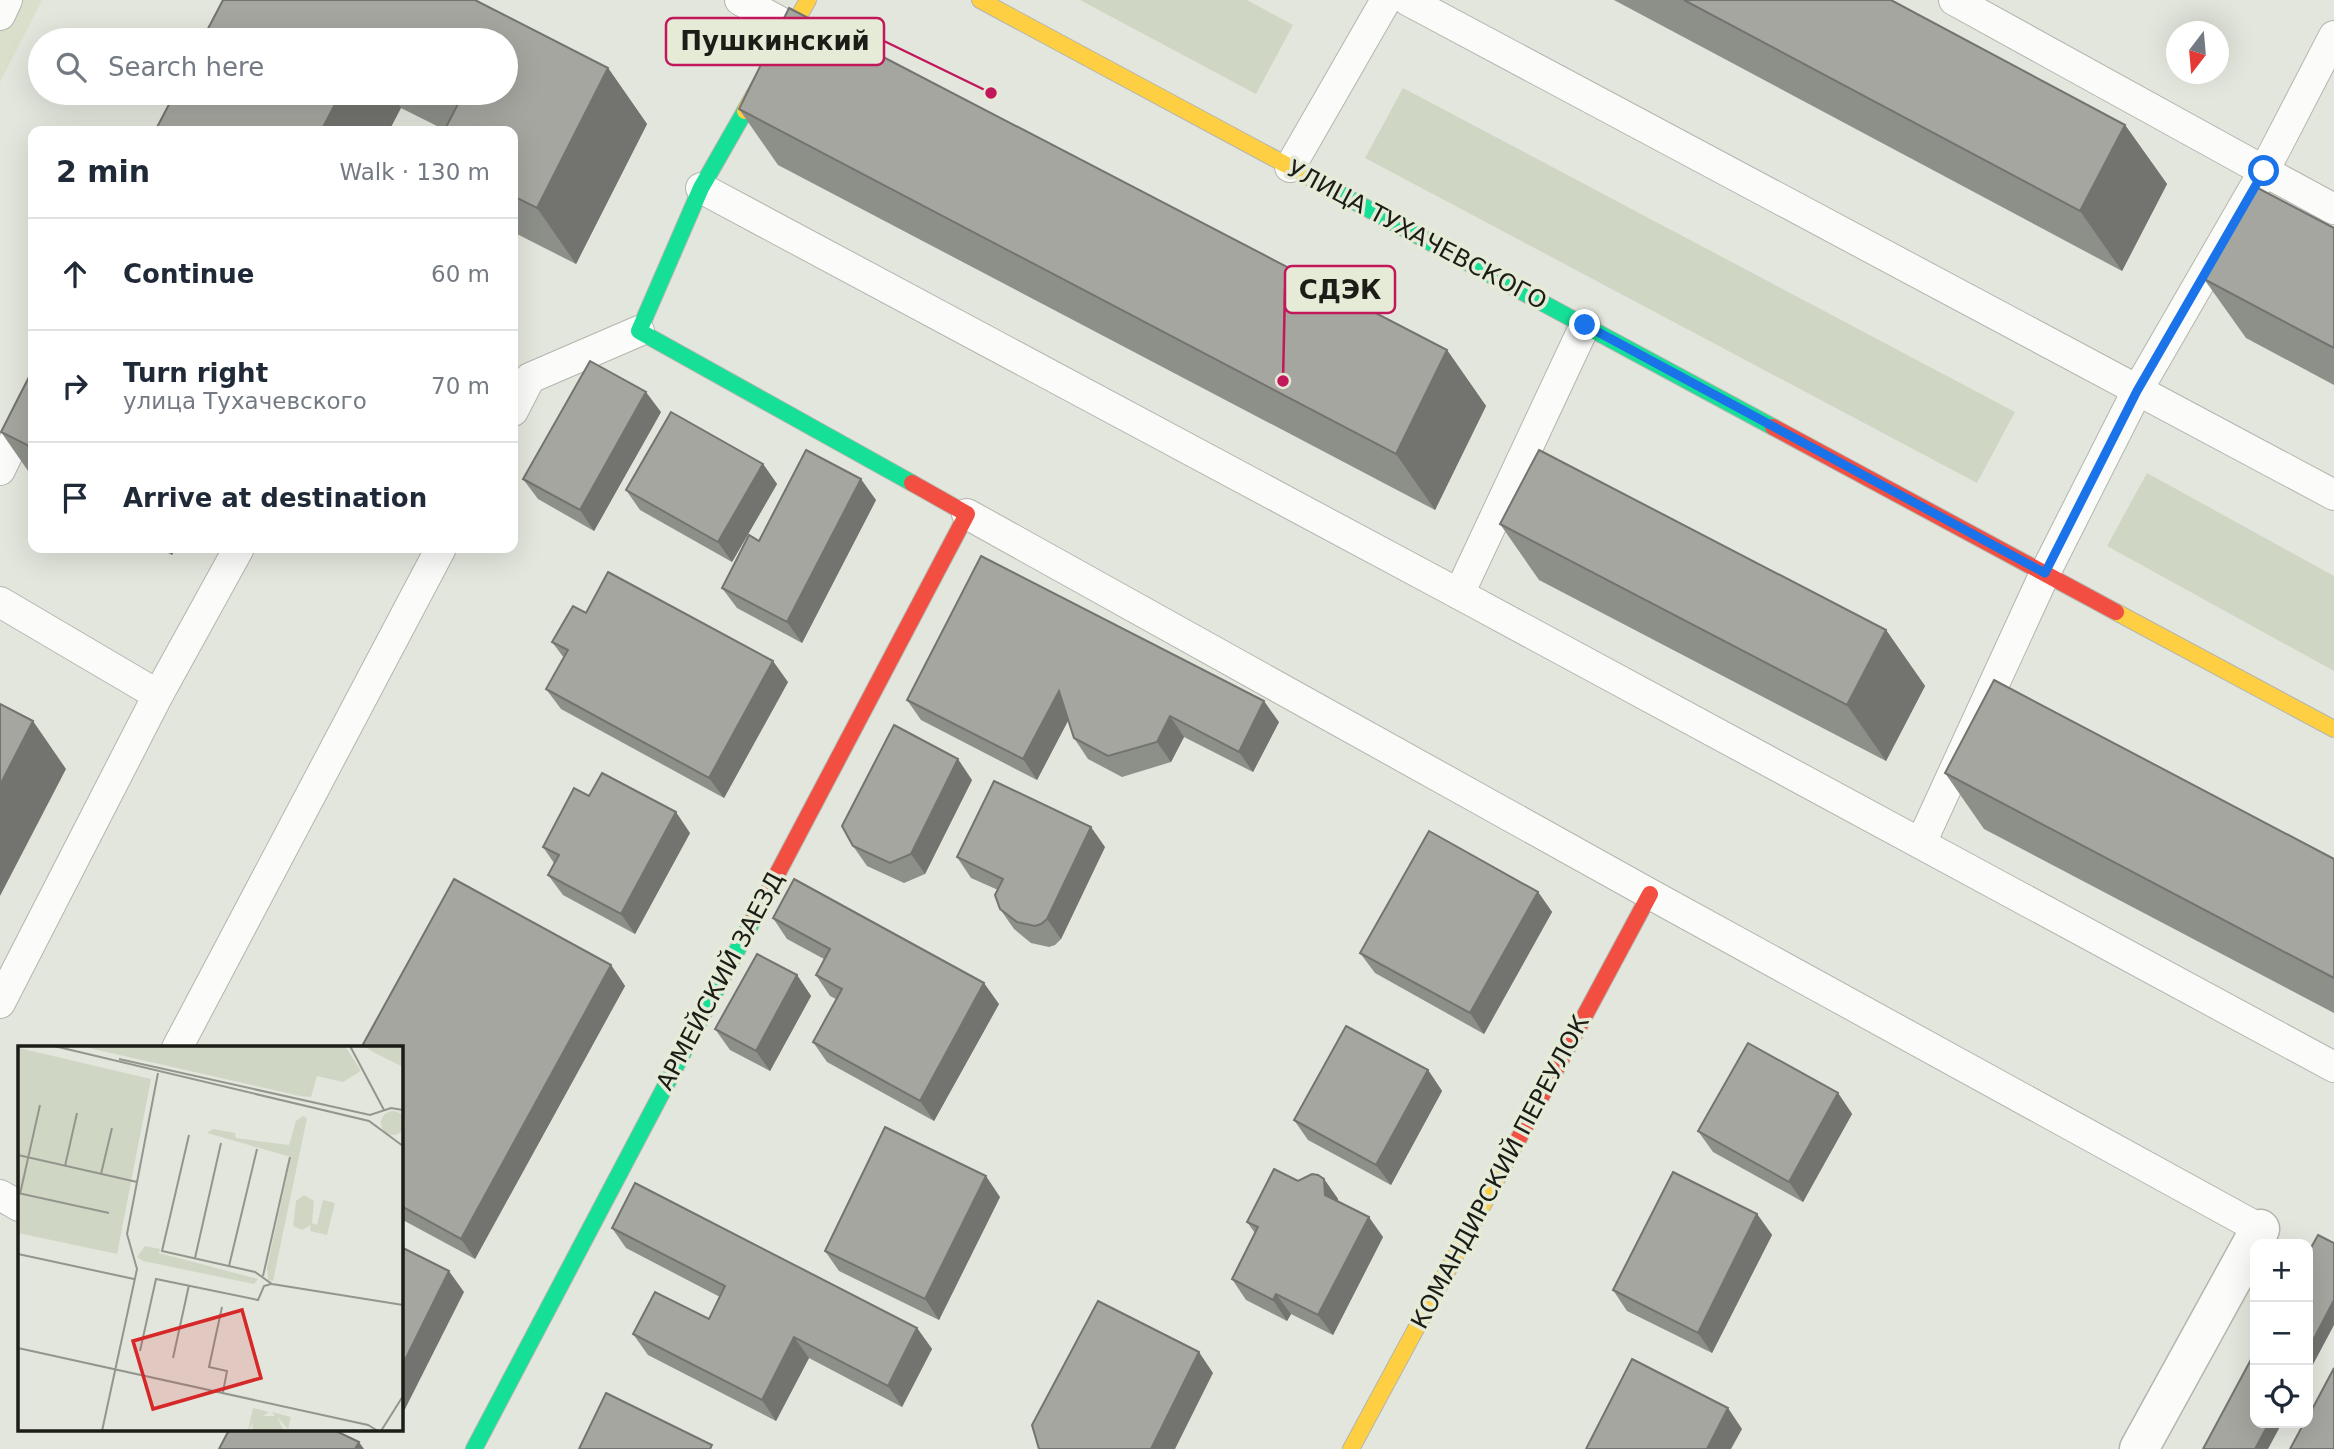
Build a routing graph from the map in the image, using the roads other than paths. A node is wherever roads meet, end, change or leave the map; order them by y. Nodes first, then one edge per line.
1 (7, 0) edge
2 (740, 0) edge
3 (807, 0) edge
4 (980, 0) edge
5 (1386, 0) edge
6 (1407, 0) edge
7 (1954, 0) edge
8 (0, 15) edge
9 (791, 28) junction
10 (2334, 36) edge
11 (1290, 167) junction
12 (2264, 171) junction
13 (701, 188) junction
14 (2334, 209) edge
15 (1585, 325) junction
16 (639, 331) junction
17 (521, 374) edge
18 (2137, 391) junction
19 (28, 412) edge
20 (0, 470) edge
21 (2334, 495) edge
22 (967, 514) junction
23 (236, 553) edge
24 (438, 553) edge
25 (2045, 573) junction
26 (1459, 594) junction
27 (0, 602) edge
28 (159, 695) junction
29 (2334, 729) edge
30 (1921, 843) junction
31 (1650, 894) junction
32 (0, 1003) edge
33 (178, 1046) edge
34 (2334, 1067) edge
35 (0, 1195) edge
36 (18, 1205) edge
37 (2260, 1229) joint
38 (474, 1449) edge
39 (1350, 1449) edge
40 (2139, 1449) edge

1 - 8 lane
2 - 9 lane
3 - 9 street
4 - 11 street, УЛИЦА ТУХАЧЕВСКОГО
5 - 11 lane
6 - 18 lane
7 - 12 lane
9 - 13 street
10 - 12 lane
11 - 15 street, УЛИЦА ТУХАЧЕВСКОГО
12 - 14 lane
12 - 18 lane
13 - 16 street
13 - 26 lane
15 - 25 street, УЛИЦА ТУХАЧЕВСКОГО
15 - 26 lane
16 - 17 lane
16 - 22 street
18 - 21 lane
18 - 25 lane
19 - 20 lane
22 - 31 lane
22 - 38 street, АРМЕЙСКИЙ ЗАЕЗД
23 - 28 lane
24 - 33 lane
25 - 29 street, УЛИЦА ТУХАЧЕВСКОГО
25 - 30 lane
26 - 30 lane
27 - 28 lane
28 - 32 lane
30 - 34 lane
31 - 37 lane
31 - 39 street, КОМАНДИРСКИЙ ПЕРЕУЛОК
35 - 36 lane
37 - 40 street

